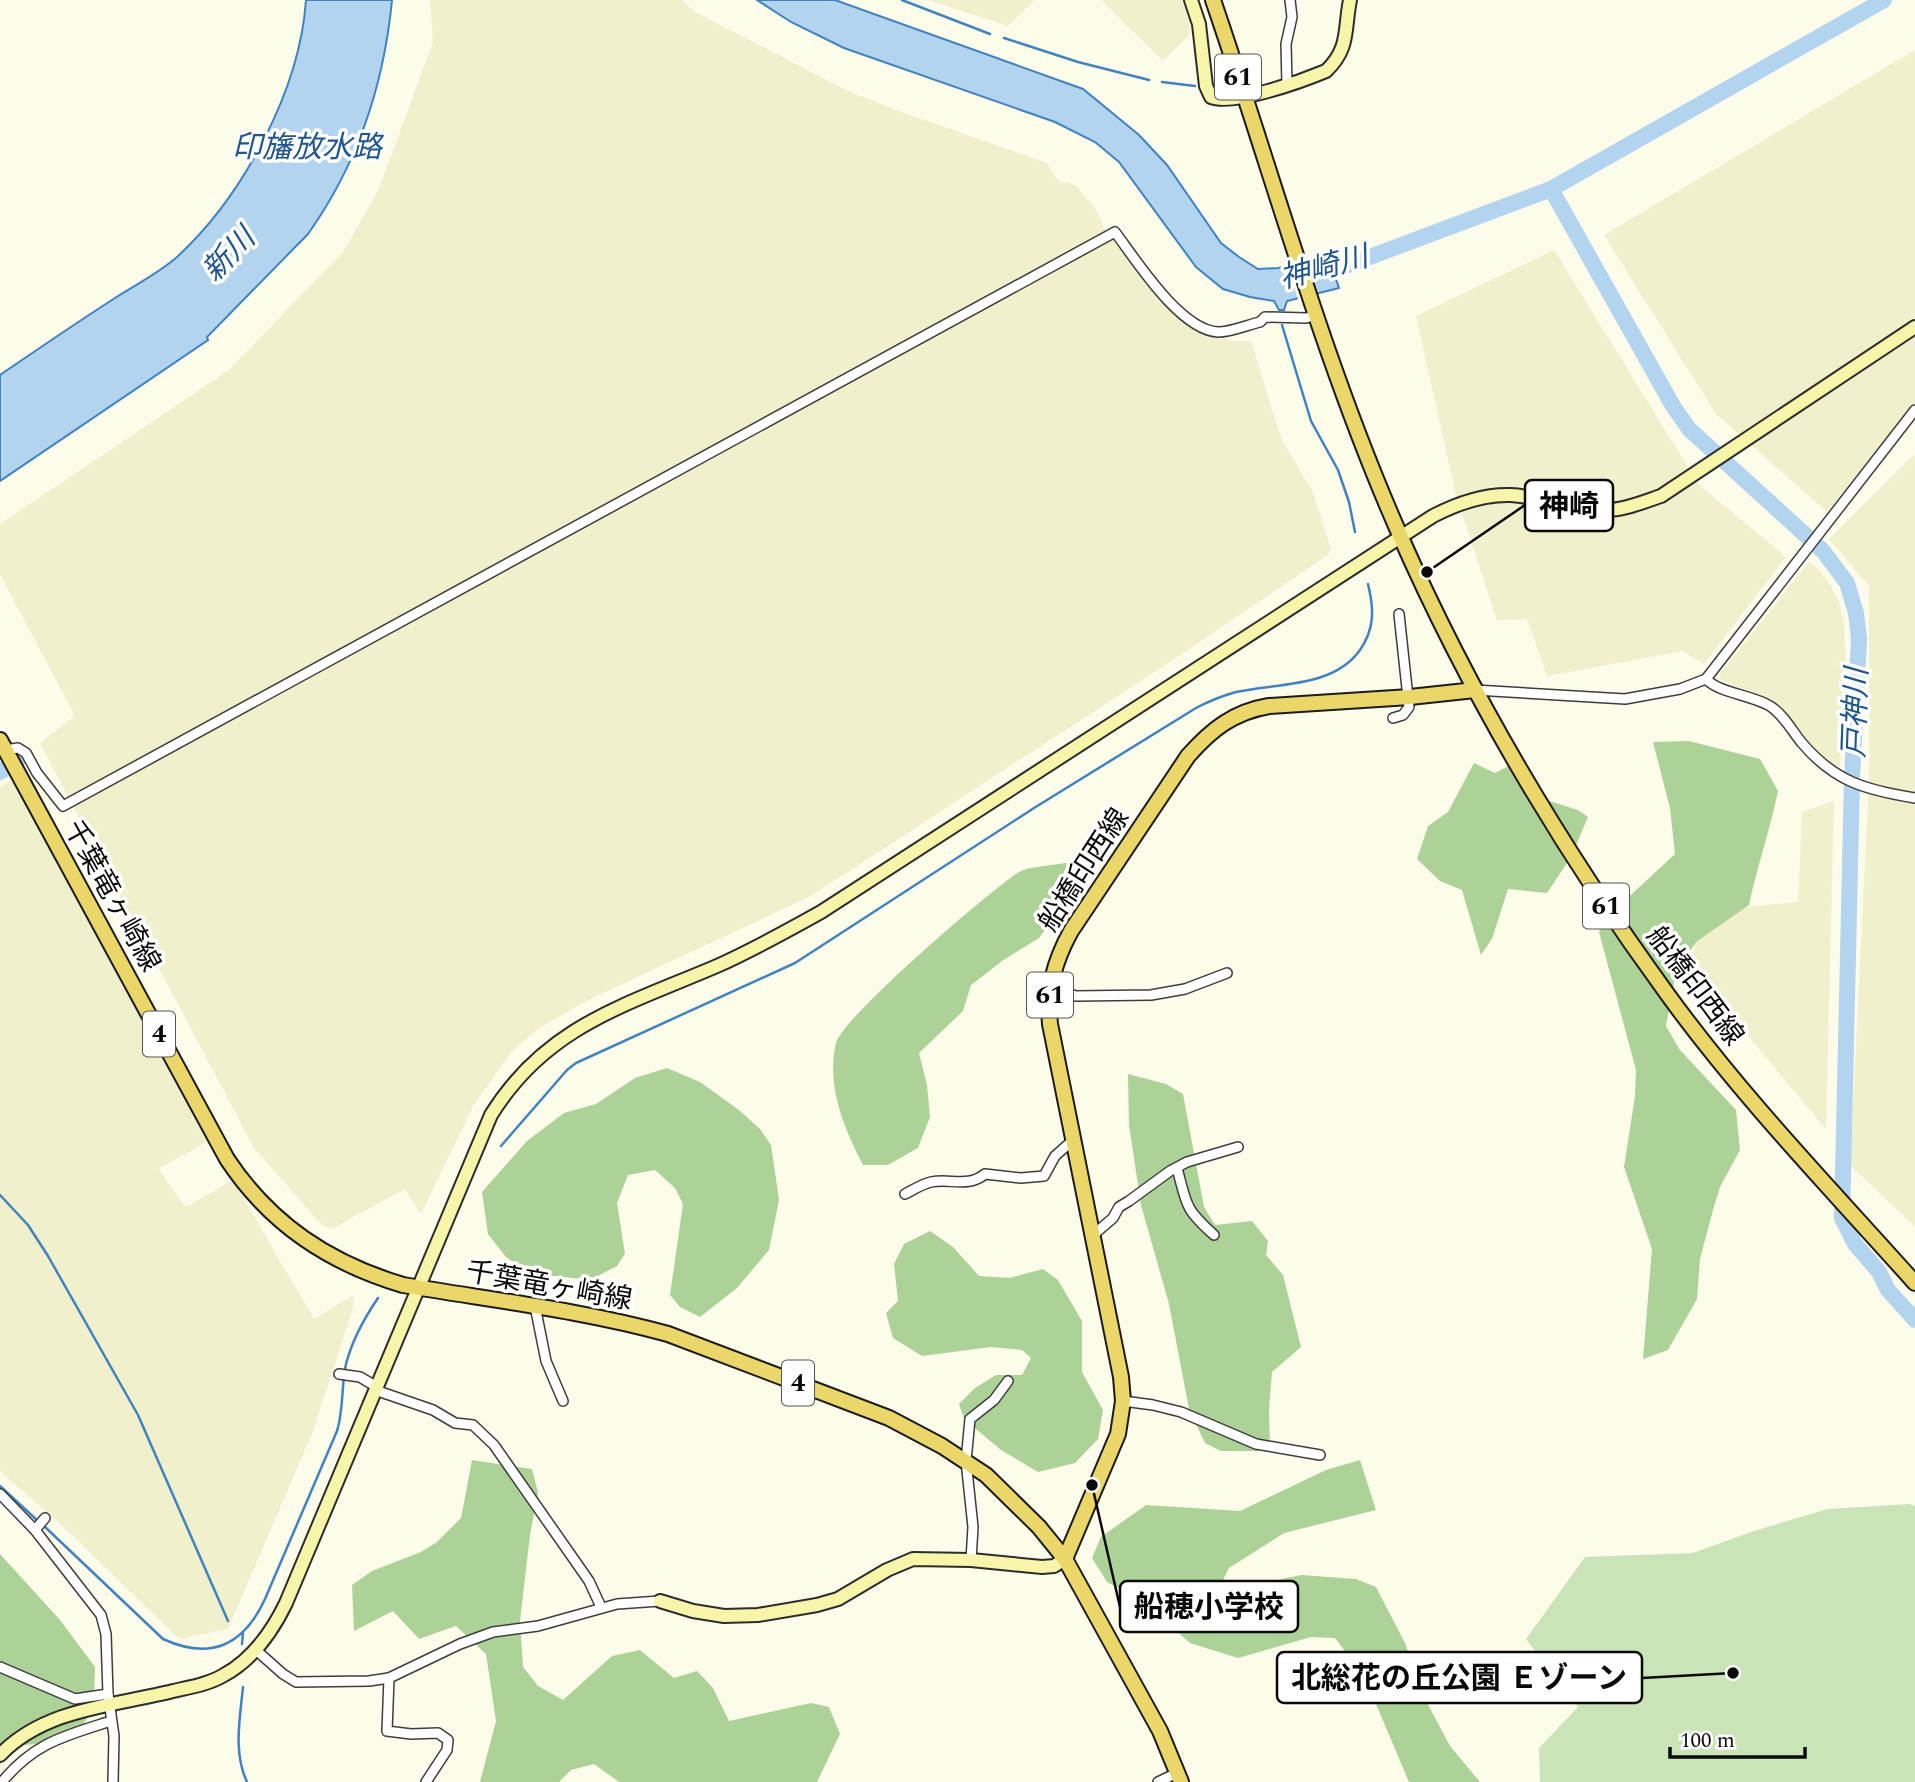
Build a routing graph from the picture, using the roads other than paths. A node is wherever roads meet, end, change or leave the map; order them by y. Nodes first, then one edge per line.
1 (1191, 0) edge
2 (1213, 0) edge
3 (1290, 0) edge
4 (1350, 0) edge
5 (1287, 84) junction
6 (1245, 97) junction
7 (1315, 313) junction
8 (1915, 327) edge
9 (1915, 410) edge
10 (1401, 537) junction
11 (1399, 614) dead end
12 (1706, 679) junction
13 (1475, 690) junction
14 (1410, 697) junction
15 (1393, 718) dead end
16 (7, 754) edge
17 (1915, 798) edge
18 (1227, 973) dead end
19 (1050, 988) junction
20 (1073, 1140) junction
21 (1238, 1147) dead end
22 (1177, 1167) junction
23 (905, 1194) dead end
24 (1214, 1235) dead end
25 (1092, 1236) junction
26 (1915, 1283) edge
27 (419, 1288) junction
28 (535, 1306) junction
29 (339, 1374) dead end
30 (1008, 1381) dead end
31 (376, 1388) junction
32 (563, 1401) dead end
33 (1123, 1402) junction
34 (1320, 1455) dead end
35 (966, 1461) junction
36 (0, 1494) edge
37 (45, 1518) dead end
38 (34, 1530) junction
39 (1065, 1559) junction
40 (971, 1560) junction
41 (660, 1601) joint
42 (601, 1607) junction
43 (256, 1650) junction
44 (0, 1667) edge
45 (389, 1678) junction
46 (108, 1699) junction
47 (111, 1721) junction
48 (0, 1755) edge
49 (1179, 1777) edge
50 (2, 1782) edge
51 (113, 1782) edge
52 (426, 1782) edge
53 (1158, 1782) edge

1 - 6 street
2 - 6 main road, 船橋印西線 / 61
3 - 5 street
4 - 5 street
5 - 6 street
6 - 7 main road, 船橋印西線 / 61
7 - 10 main road, 船橋印西線 / 61
7 - 16 street
8 - 10 street
9 - 12 street
10 - 13 main road, 船橋印西線 / 61
10 - 27 street
11 - 14 street
12 - 13 street
12 - 17 street
13 - 14 main road, 船橋印西線 / 61
13 - 26 main road, 船橋印西線 / 61
14 - 15 street
14 - 19 main road, 船橋印西線 / 61
16 - 27 main road, 千葉竜ヶ崎線 / 4
18 - 19 street
19 - 20 main road, 船橋印西線 / 61
20 - 23 street
20 - 25 main road, 船橋印西線 / 61
21 - 22 street
22 - 24 street
22 - 25 street
25 - 33 main road, 船橋印西線 / 61
27 - 28 main road, 千葉竜ヶ崎線 / 4
27 - 31 street
28 - 32 street
28 - 35 main road, 千葉竜ヶ崎線 / 4
29 - 31 street
30 - 35 street
31 - 42 street
31 - 43 street
33 - 34 street
33 - 39 main road, 船橋印西線 / 61
35 - 39 main road, 千葉竜ヶ崎線 / 4
35 - 40 street
36 - 38 street
37 - 38 street
38 - 46 street
39 - 40 street
39 - 49 main road, 千葉竜ヶ崎線 / 4
40 - 41 street
41 - 42 street
42 - 45 street
43 - 45 street
43 - 46 street
44 - 46 street
45 - 52 street
46 - 47 street
46 - 48 street
47 - 50 street
47 - 51 street
49 - 53 street

